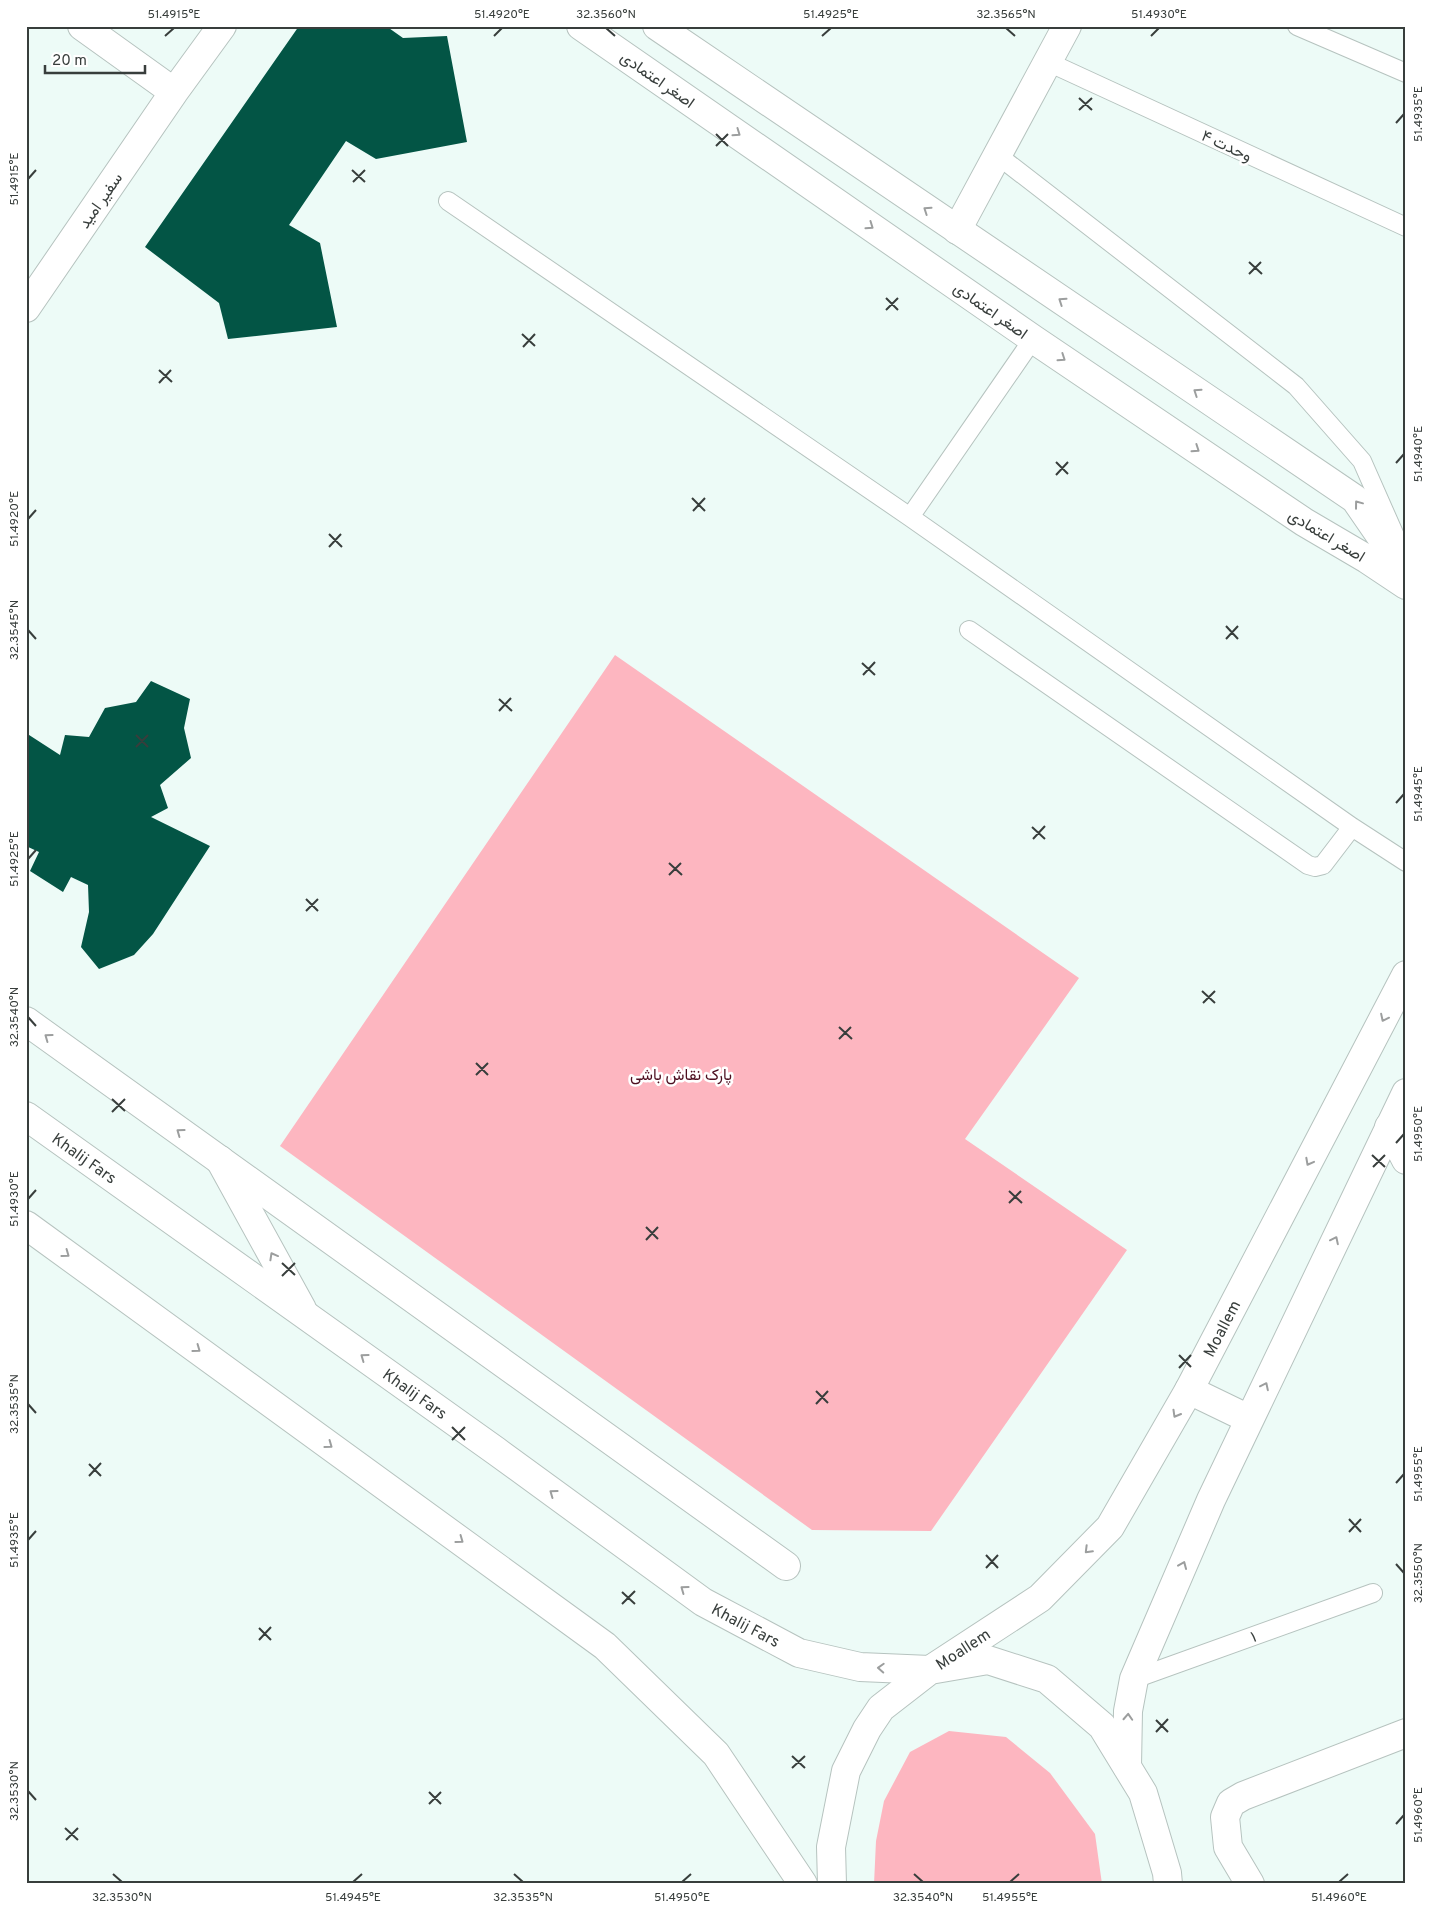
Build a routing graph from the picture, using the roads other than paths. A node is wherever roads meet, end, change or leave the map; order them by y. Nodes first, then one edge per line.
1 (82, 26) edge
2 (222, 26) edge
3 (581, 26) edge
4 (657, 26) edge
5 (1066, 26) edge
6 (1297, 26) edge
7 (1048, 62) junction
8 (1406, 73) edge
9 (730, 75) junction
10 (174, 92) junction
11 (708, 113) junction
12 (996, 154) junction
13 (448, 201) dead end
14 (1406, 227) edge
15 (957, 230) junction
16 (26, 308) edge
17 (1033, 339) junction
18 (910, 517) junction
19 (1406, 561) edge
20 (1406, 573) edge
21 (1406, 585) edge
22 (969, 630) dead end
23 (1352, 827) junction
24 (1406, 862) edge
25 (1406, 974) edge
26 (26, 1021) edge
27 (1406, 1093) edge
28 (26, 1116) edge
29 (1390, 1127) junction
30 (220, 1160) junction
31 (1406, 1160) edge
32 (26, 1225) edge
33 (305, 1314) junction
34 (1190, 1390) junction
35 (1249, 1419) junction
36 (786, 1566) dead end
37 (1373, 1593) dead end
38 (930, 1670) junction
39 (1134, 1678) junction
40 (1406, 1733) edge
41 (1127, 1766) junction
42 (1169, 1880) edge
43 (804, 1884) edge
44 (832, 1884) edge
45 (1250, 1884) edge

1 - 10 main road
2 - 10 main road
3 - 11 main road, اصغر اعتمادی
4 - 9 main road, اصغر اعتمادی
5 - 7 main road
6 - 8 lane
7 - 12 main road
7 - 14 lane, وحدت ۴
9 - 11 main road
15 -> 9 main road, اصغر اعتمادی
10 - 16 main road, سفیر امید
11 -> 17 main road, اصغر اعتمادی
12 - 15 main road
12 - 19 lane
13 - 18 lane
20 -> 15 main road, اصغر اعتمادی
17 - 18 lane
17 -> 21 main road, اصغر اعتمادی
18 - 23 lane
22 - 23 lane
23 - 24 lane
25 -> 34 main road, Moallem
30 -> 26 main road
27 - 29 main road
28 - 33 main road, Khalij Fars
29 - 31 main road
35 -> 29 main road
33 -> 30 main road
30 - 36 main road
32 -> 43 main road
38 -> 33 main road, Khalij Fars
34 - 35 main road
34 -> 38 main road, Moallem
39 -> 35 main road
37 - 39 lane, ۱
38 - 41 main road, Khalij Fars
38 - 44 main road, Moallem
41 -> 39 main road
40 - 45 main road
41 - 42 main road, Khalij Fars

